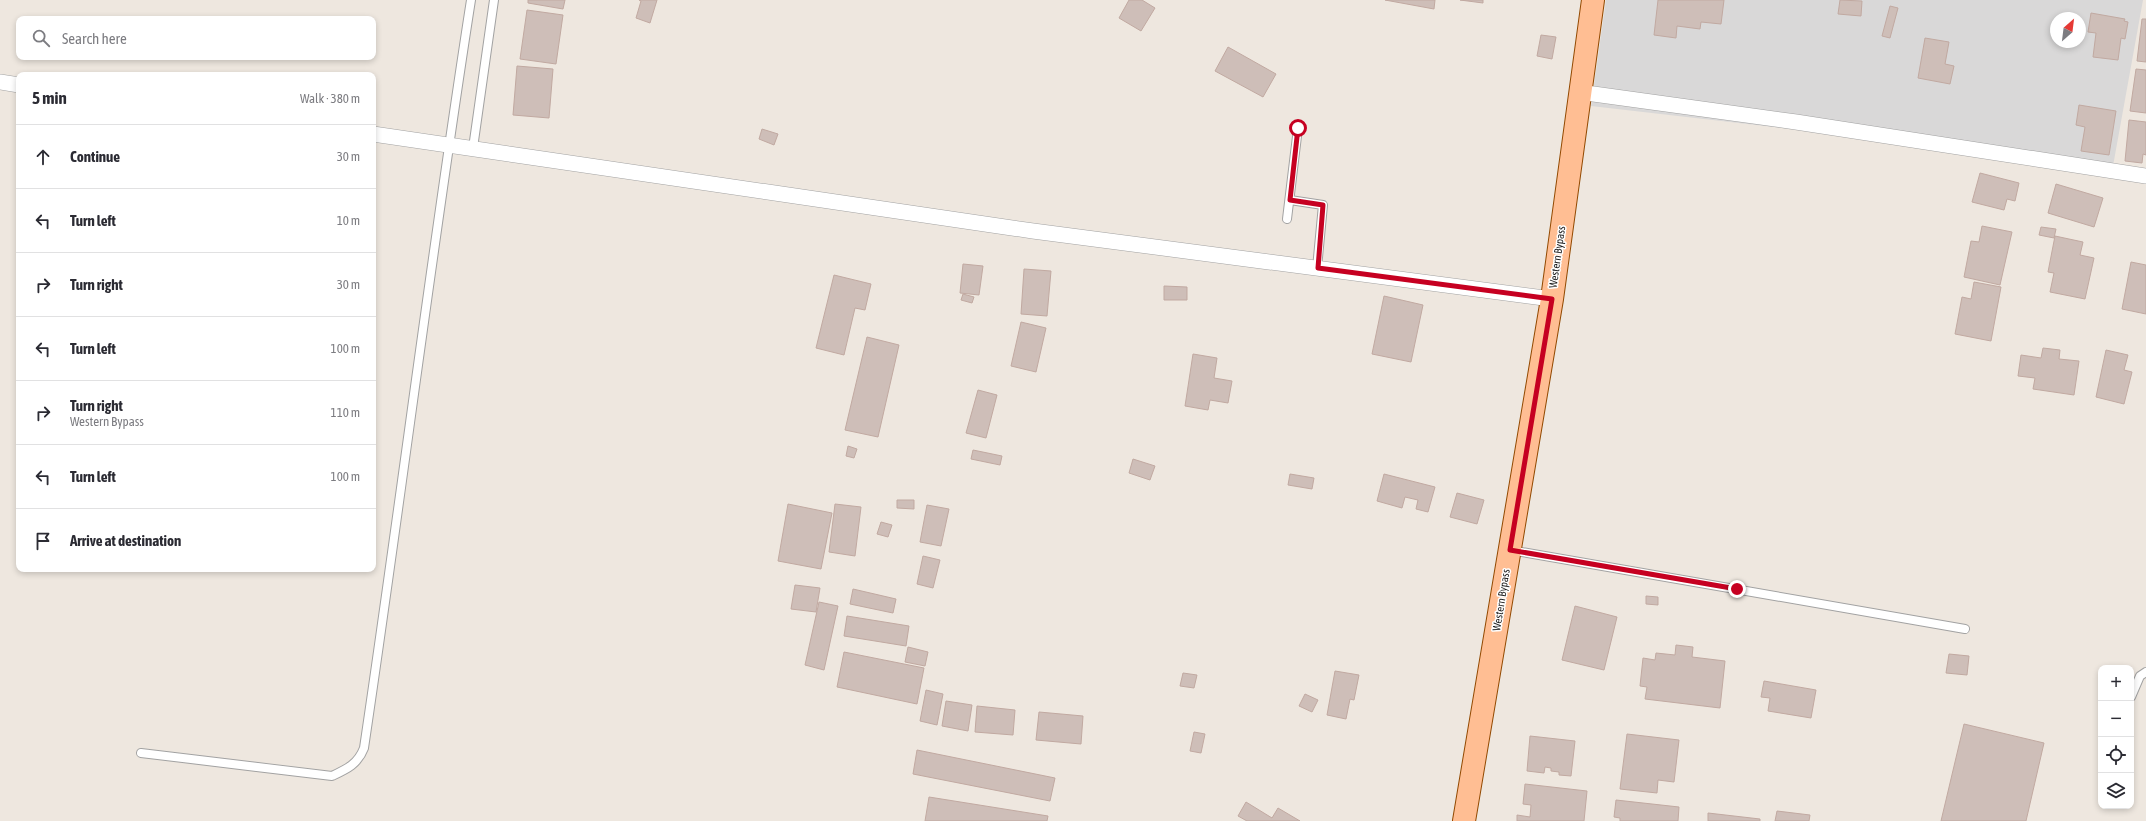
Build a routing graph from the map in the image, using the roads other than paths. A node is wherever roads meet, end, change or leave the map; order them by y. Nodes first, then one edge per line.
1 (471, 0) edge
2 (494, 0) edge
3 (1593, 0) edge
4 (0, 82) edge
5 (16, 85) edge
6 (1579, 92) junction
7 (1298, 128) dead end
8 (376, 134) edge
9 (448, 145) junction
10 (473, 148) junction
11 (2146, 176) edge
12 (1290, 200) junction
13 (1288, 219) dead end
14 (1318, 268) junction
15 (1552, 299) junction
16 (1510, 550) junction
17 (1965, 628) dead end
18 (2146, 672) edge
19 (2134, 690) edge
20 (141, 753) dead end
21 (1464, 821) edge

1 - 9 lane
2 - 10 lane
3 - 6 main road, Western Bypass
4 - 5 street
6 - 11 street
6 - 15 main road, Western Bypass
7 - 12 lane
8 - 9 street
9 - 10 street
9 - 20 lane
10 - 14 street
12 - 13 lane
12 - 14 lane
14 - 15 street
15 - 16 main road, Western Bypass
16 - 17 lane
16 - 21 main road, Western Bypass
18 - 19 lane

